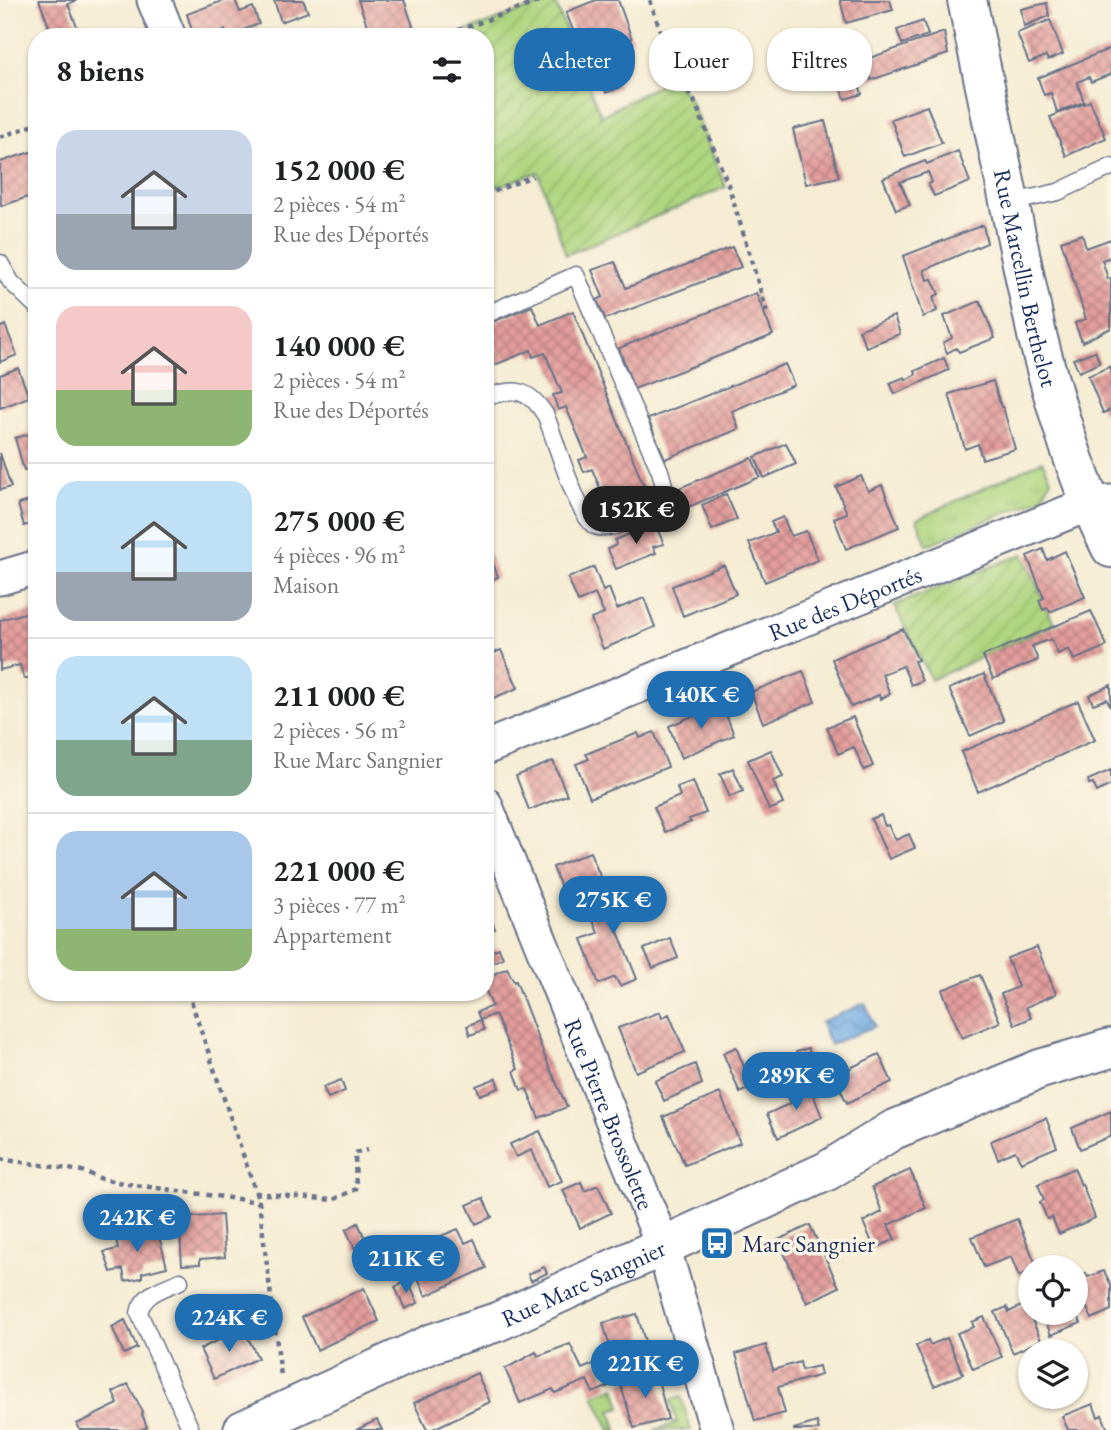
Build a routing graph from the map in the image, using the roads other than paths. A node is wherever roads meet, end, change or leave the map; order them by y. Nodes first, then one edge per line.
1 (154, 0) edge
2 (967, 0) edge
3 (166, 28) edge
4 (1111, 167) edge
5 (1009, 204) junction
6 (0, 264) edge
7 (28, 298) edge
8 (494, 311) edge
9 (494, 395) edge
10 (1100, 503) edge
11 (1111, 548) edge
12 (28, 570) edge
13 (0, 578) edge
14 (494, 744) edge
15 (494, 826) edge
16 (1111, 1048) edge
17 (663, 1246) junction
18 (180, 1281) dead end
19 (191, 1430) edge
20 (243, 1430) edge
21 (717, 1430) edge

1 - 3 street
2 - 5 street, Rue Marcellin Berthelot
4 - 5 lane
5 - 10 street, Rue Marcellin Berthelot
6 - 7 lane
8 - 9 lane
10 - 11 street, Rue Marcellin Berthelot
10 - 14 street, Rue des Déportés
12 - 13 street
15 - 17 street, Rue Pierre Brossolette
16 - 17 street, Rue Marc Sangnier
17 - 20 street, Rue Marc Sangnier
17 - 21 street, Rue Pierre Brossolette
18 - 19 lane

